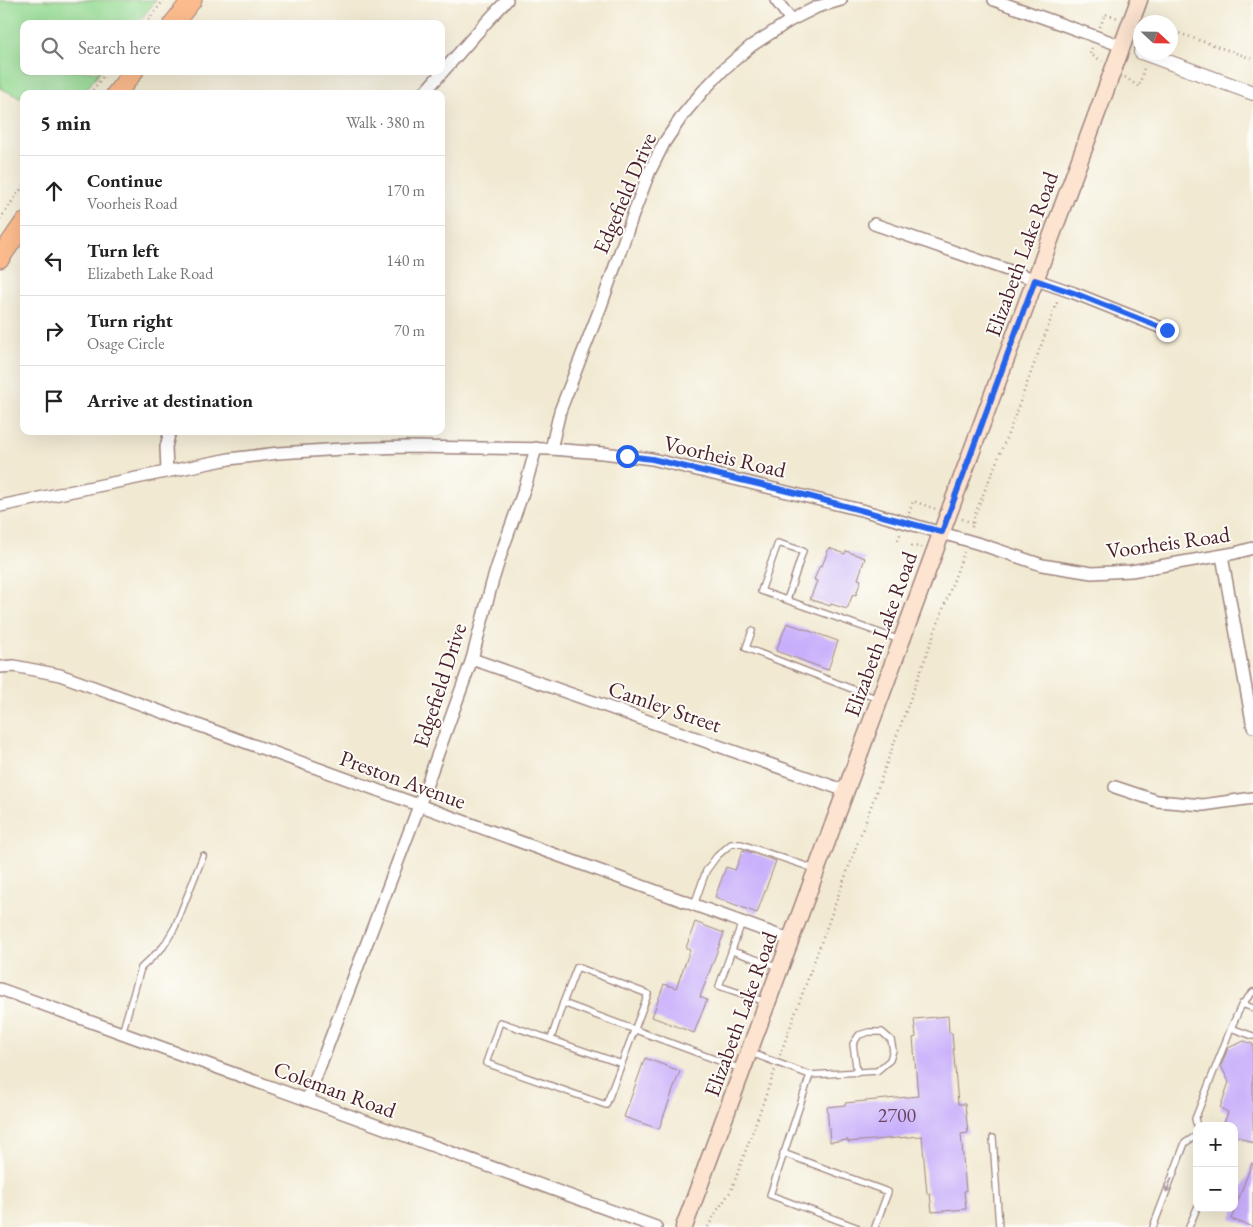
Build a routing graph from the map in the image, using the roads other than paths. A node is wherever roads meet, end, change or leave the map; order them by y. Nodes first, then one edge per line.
1 (192, 0) edge
2 (507, 0) edge
3 (776, 0) edge
4 (841, 0) edge
5 (994, 0) edge
6 (1139, 0) edge
7 (175, 20) edge
8 (790, 20) junction
9 (1122, 46) junction
10 (1133, 49) edge
11 (1163, 60) edge
12 (445, 69) edge
13 (131, 75) edge
14 (440, 75) edge
15 (119, 90) edge
16 (427, 90) edge
17 (1253, 93) edge
18 (874, 224) dead end
19 (20, 228) edge
20 (1, 253) edge
21 (1035, 280) junction
22 (1167, 330) dead end
23 (169, 435) edge
24 (536, 448) junction
25 (551, 449) junction
26 (167, 471) junction
27 (0, 506) edge
28 (942, 532) junction
29 (1253, 548) edge
30 (1222, 556) junction
31 (787, 600) junction
32 (752, 631) dead end
33 (902, 640) junction
34 (472, 659) junction
35 (0, 667) edge
36 (880, 700) junction
37 (1253, 726) edge
38 (1115, 787) dead end
39 (846, 791) junction
40 (1253, 798) edge
41 (419, 806) junction
42 (203, 856) dead end
43 (817, 870) junction
44 (694, 905) junction
45 (742, 922) junction
46 (791, 940) junction
47 (732, 951) junction
48 (780, 968) junction
49 (0, 989) edge
50 (1253, 992) edge
51 (564, 1003) junction
52 (768, 1003) junction
53 (1242, 1004) junction
54 (1253, 1008) edge
55 (1230, 1028) junction
56 (636, 1030) junction
57 (122, 1034) junction
58 (1253, 1036) edge
59 (551, 1039) junction
60 (749, 1052) junction
61 (622, 1064) junction
62 (743, 1069) junction
63 (857, 1073) junction
64 (810, 1075) junction
65 (307, 1100) junction
66 (1196, 1122) edge
67 (993, 1138) dead end
68 (1193, 1138) edge
69 (783, 1154) junction
70 (1195, 1212) edge
71 (656, 1227) edge
72 (685, 1227) edge
73 (856, 1227) edge
74 (874, 1227) edge
75 (999, 1227) edge
76 (1153, 1227) edge
77 (1189, 1227) edge

1 - 7 highway
2 - 12 street
3 - 8 street
4 - 8 street, Edgefield Drive
5 - 9 street
6 - 9 main road, Elizabeth Lake Road
8 - 25 street, Edgefield Drive
9 - 10 street
9 - 21 main road, Elizabeth Lake Road
11 - 17 street
13 - 15 highway
14 - 16 street
18 - 21 street
19 - 20 highway
21 - 22 street
21 - 28 main road, Elizabeth Lake Road
23 - 26 street
24 - 25 street, Voorheis Road
24 - 26 street, Voorheis Road
24 - 34 street, Edgefield Drive
25 - 28 street, Voorheis Road
26 - 27 street, Voorheis Road
28 - 30 street, Voorheis Road
28 - 33 main road, Elizabeth Lake Road
29 - 30 street, Voorheis Road
30 - 37 street
31 - 31 lane
31 - 33 lane
32 - 36 lane
33 - 36 main road, Elizabeth Lake Road
34 - 39 street, Camley Street
34 - 41 street, Edgefield Drive
35 - 41 street, Preston Avenue
36 - 39 main road, Elizabeth Lake Road
38 - 40 street
39 - 43 main road, Elizabeth Lake Road
41 - 44 street, Preston Avenue
41 - 65 street, Edgefield Drive
42 - 57 lane
43 - 44 lane
43 - 46 main road, Elizabeth Lake Road
44 - 45 street, Preston Avenue
45 - 46 street, Preston Avenue
45 - 47 lane
46 - 48 main road, Elizabeth Lake Road
47 - 48 lane
47 - 52 lane
48 - 52 main road, Elizabeth Lake Road
49 - 57 street, Coleman Road
50 - 53 lane
51 - 56 lane
51 - 56 lane
51 - 59 lane
52 - 60 main road, Elizabeth Lake Road
53 - 54 lane
53 - 55 lane
55 - 58 lane
55 - 66 lane
56 - 61 lane
56 - 62 lane
57 - 65 street, Coleman Road
59 - 61 lane
59 - 61 lane
60 - 62 main road, Elizabeth Lake Road
60 - 64 lane
62 - 72 main road, Elizabeth Lake Road
63 - 63 lane
63 - 64 lane
64 - 69 lane
65 - 71 street, Coleman Road
67 - 75 lane
68 -> 76 lane
69 - 73 lane
69 - 74 lane
70 - 77 lane

